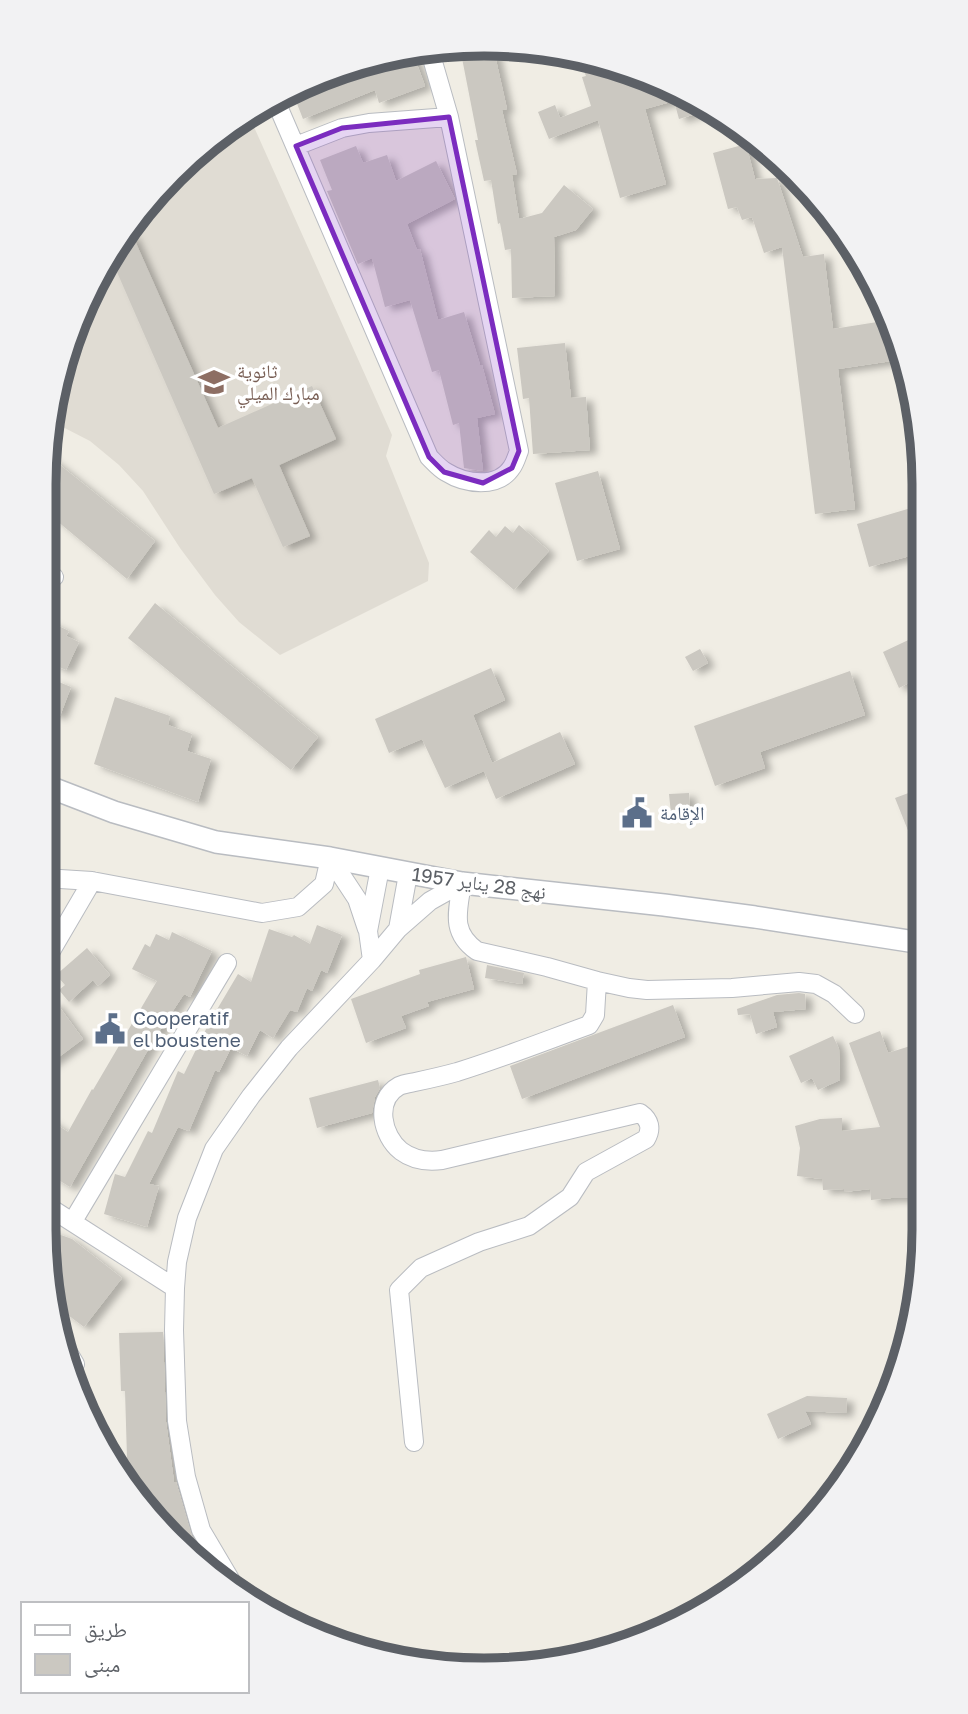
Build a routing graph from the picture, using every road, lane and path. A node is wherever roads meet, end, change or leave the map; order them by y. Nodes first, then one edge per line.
1 (432, 60) edge
2 (279, 108) edge
3 (449, 117) junction
4 (296, 146) junction
5 (56, 790) edge
6 (330, 858) junction
7 (380, 868) junction
8 (408, 874) junction
9 (56, 879) edge
10 (92, 881) junction
11 (462, 883) junction
12 (398, 929) junction
13 (368, 930) junction
14 (56, 942) edge
15 (912, 942) edge
16 (372, 960) junction
17 (227, 962) dead end
18 (597, 981) junction
19 (855, 1014) dead end
20 (56, 1211) edge
21 (73, 1222) junction
22 (175, 1288) junction
23 (414, 1442) dead end
24 (226, 1572) edge

1 - 3 street
2 - 4 street
3 - 4 street
3 - 4 street
5 - 6 street, نهج 28 يناير 1957
6 - 7 street, نهج 28 يناير 1957
6 - 10 street
6 - 13 street
7 - 8 street, نهج 28 يناير 1957
7 - 13 street
8 - 11 street, نهج 28 يناير 1957
8 - 12 street
9 - 10 street
10 - 14 street
11 - 12 street
11 - 15 street, نهج 28 يناير 1957
11 - 18 street
12 - 16 street
13 - 16 street
16 - 22 street
17 - 21 street
18 - 19 street
18 - 23 street
20 - 21 street
21 - 22 street
22 - 24 street

